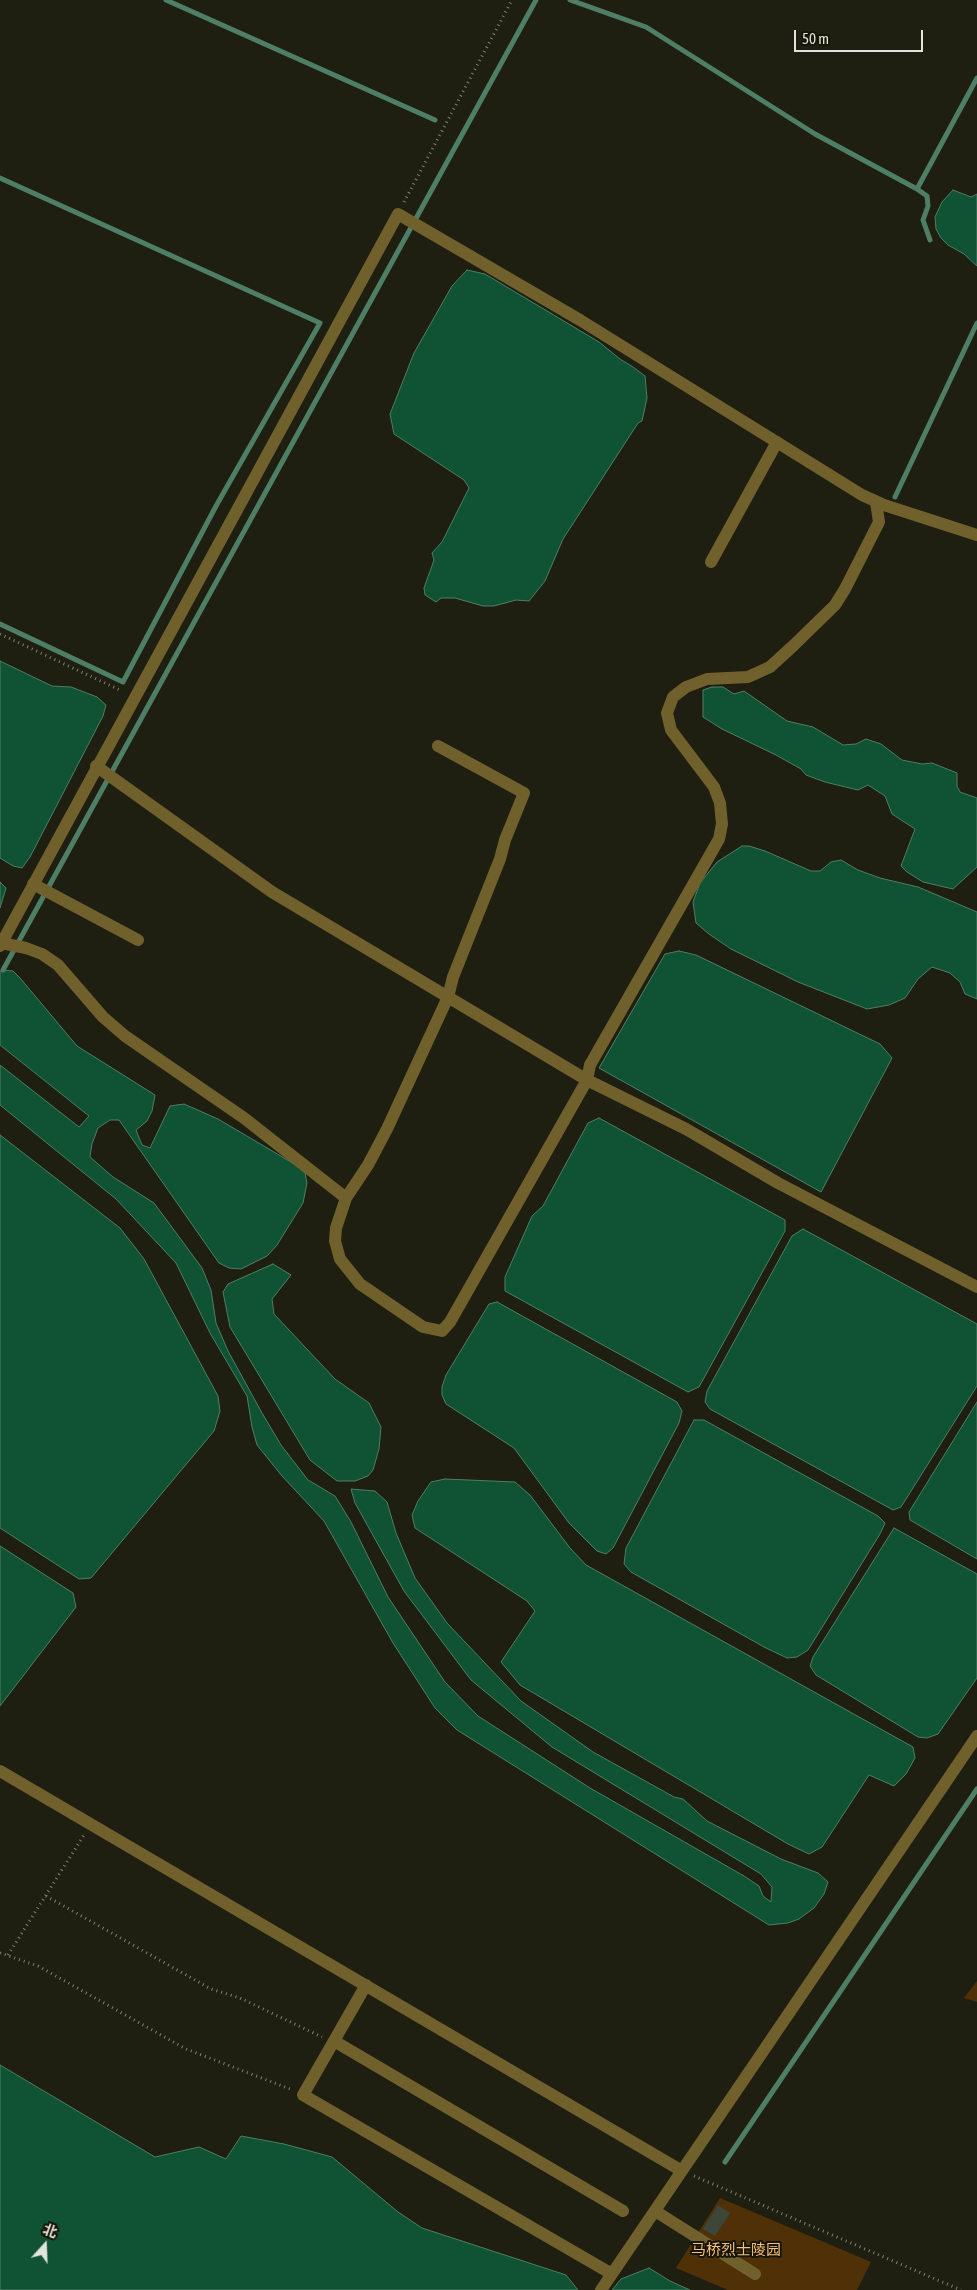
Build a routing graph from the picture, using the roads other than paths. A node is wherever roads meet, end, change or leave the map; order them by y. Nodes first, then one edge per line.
1 (777, 442) junction
2 (876, 502) junction
3 (977, 536) edge
4 (711, 562) dead end
5 (438, 746) dead end
6 (96, 766) junction
7 (33, 884) junction
8 (138, 940) dead end
9 (1, 944) edge
10 (448, 996) junction
11 (587, 1080) junction
12 (346, 1198) junction
13 (977, 1287) edge
14 (977, 1736) edge
15 (0, 1770) edge
16 (366, 1985) junction
17 (334, 2041) junction
18 (682, 2171) junction
19 (623, 2211) dead end
20 (655, 2211) junction
21 (612, 2274) junction
22 (755, 2274) dead end
23 (601, 2290) edge

1 - 2 street
1 - 4 street
1 - 6 street
2 - 3 street
2 - 11 street
5 - 10 street
6 - 7 street
6 - 10 street
7 - 8 street
7 - 9 street
9 - 12 street
10 - 11 street
10 - 12 street
11 - 12 street
11 - 13 street
14 - 18 street
15 - 16 street
16 - 17 street
16 - 18 street
17 - 19 street
17 - 21 street
18 - 20 street
20 - 21 street
20 - 22 street
21 - 23 street

